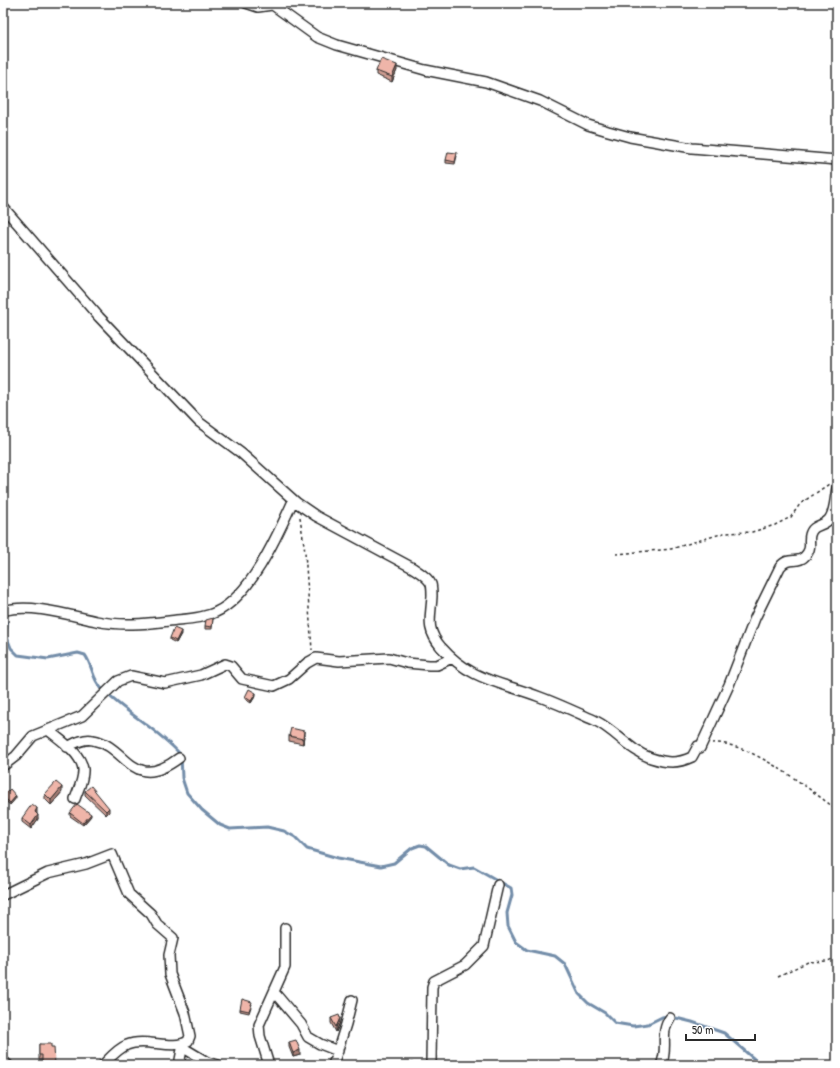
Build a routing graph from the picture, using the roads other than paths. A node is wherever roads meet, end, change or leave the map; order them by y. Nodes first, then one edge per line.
1 (246, 3) edge
2 (271, 4) edge
3 (837, 160) edge
4 (3, 207) edge
5 (834, 485) edge
6 (295, 502) junction
7 (3, 611) edge
8 (452, 658) junction
9 (48, 730) junction
10 (67, 747) junction
11 (179, 758) dead end
12 (3, 766) edge
13 (75, 799) dead end
14 (498, 885) dead end
15 (3, 895) edge
16 (285, 928) dead end
17 (274, 992) junction
18 (352, 1000) dead end
19 (670, 1018) dead end
20 (182, 1045) junction
21 (338, 1051) junction
22 (3, 1061) edge
23 (8, 1065) edge
24 (103, 1065) edge
25 (179, 1065) edge
26 (218, 1065) edge
27 (269, 1065) edge
28 (334, 1065) edge
29 (431, 1065) edge
30 (661, 1065) edge

1 - 2 street
2 - 3 street
4 - 6 street
5 - 8 street
6 - 7 street
6 - 8 street
8 - 9 street
9 - 10 street
9 - 12 street
10 - 11 street
10 - 13 street
14 - 29 street
15 - 20 street
16 - 17 street
17 - 21 street
17 - 27 street
18 - 21 street
19 - 30 street
20 - 24 street
20 - 25 street
20 - 26 street
21 - 28 street
22 - 23 street

